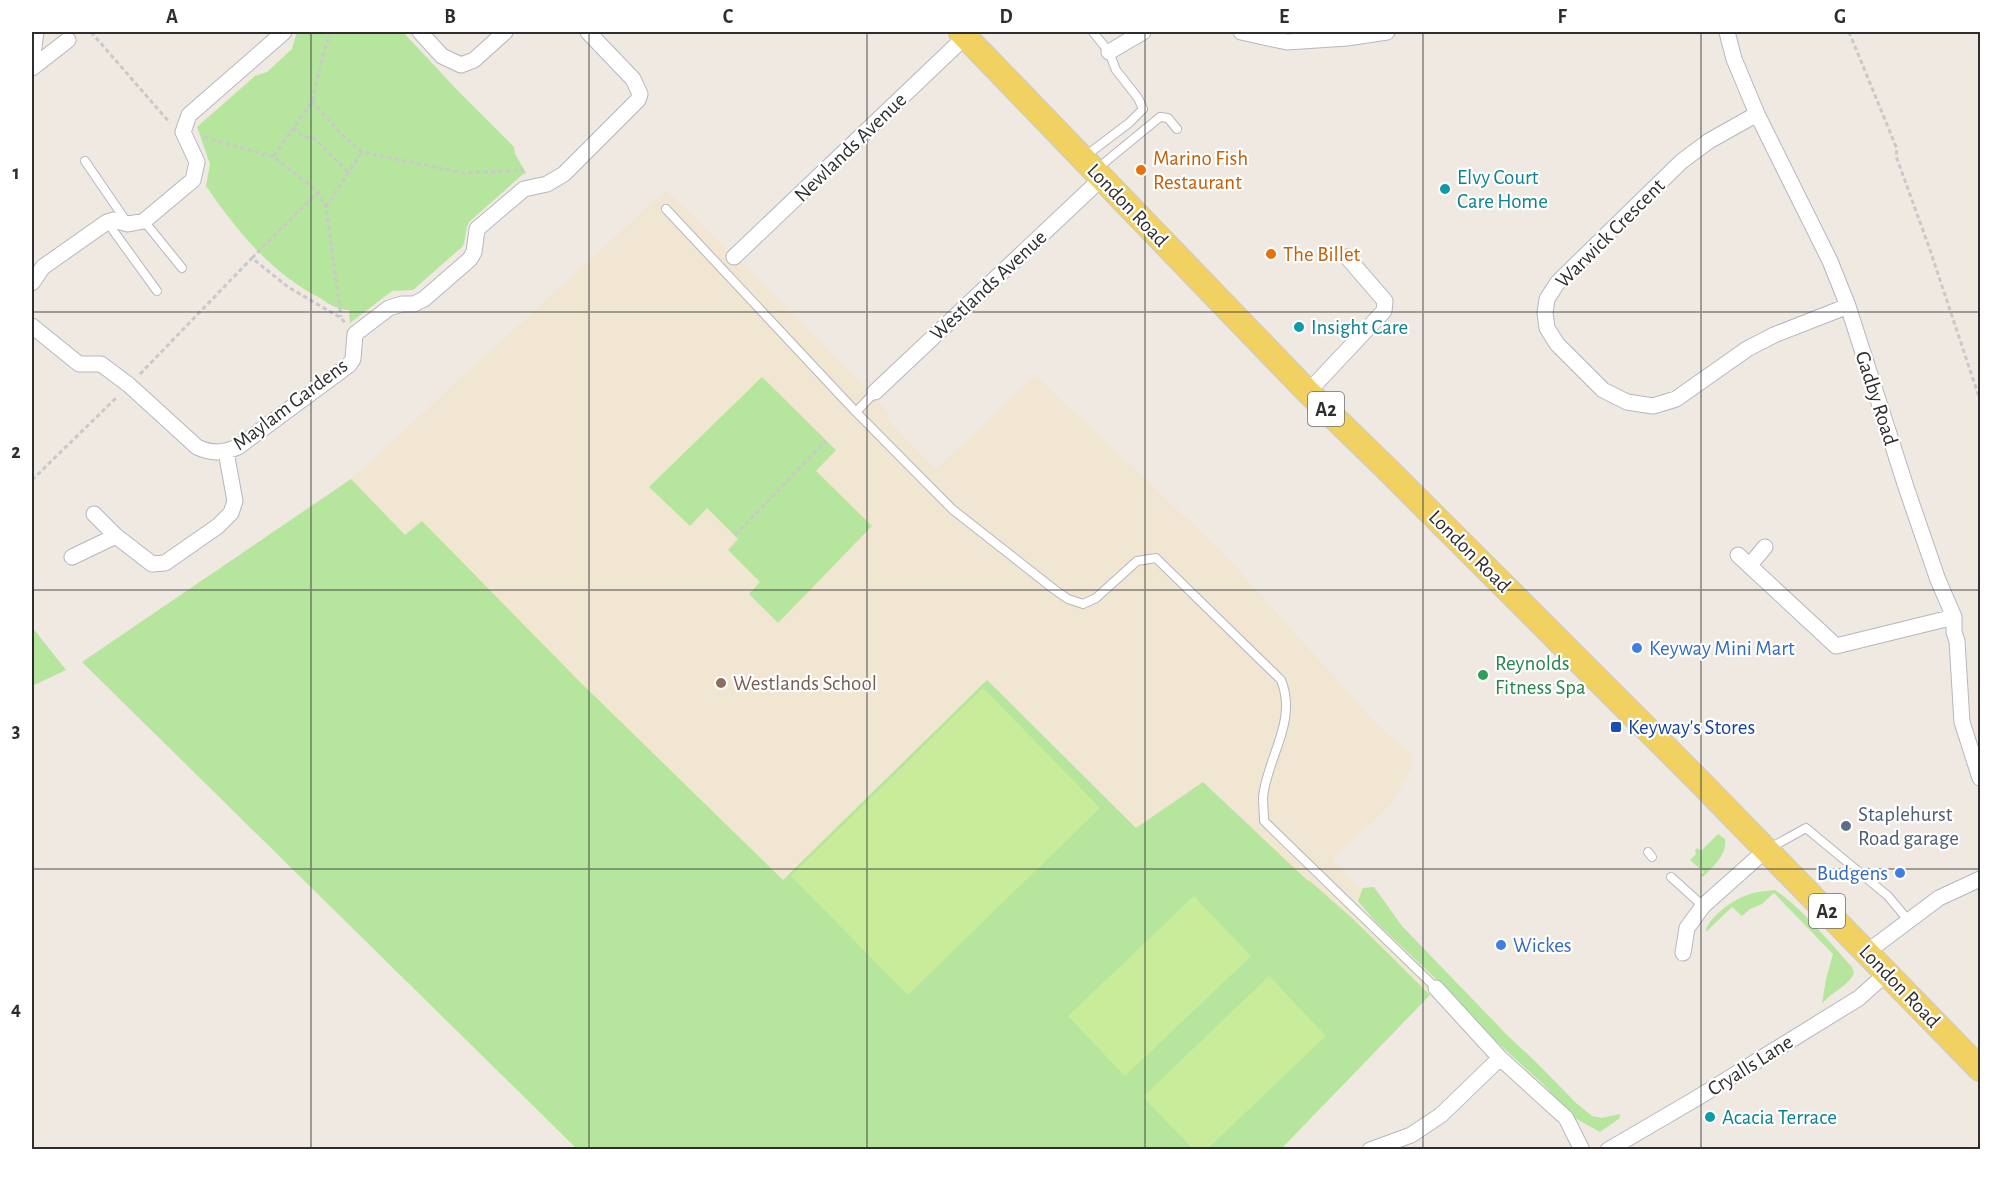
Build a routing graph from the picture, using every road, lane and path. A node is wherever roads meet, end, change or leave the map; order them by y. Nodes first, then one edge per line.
1 (36, 32) edge
2 (284, 32) edge
3 (331, 32) edge
4 (420, 32) edge
5 (505, 32) edge
6 (588, 32) edge
7 (1092, 32) edge
8 (1143, 32) edge
9 (1241, 32) edge
10 (1387, 32) edge
11 (1727, 32) edge
12 (1849, 32) edge
13 (963, 34) edge
14 (1346, 35) edge
15 (68, 40) dead end
16 (1109, 52) junction
17 (32, 62) edge
18 (32, 68) edge
19 (312, 101) junction
20 (1757, 114) junction
21 (294, 127) junction
22 (1177, 129) dead end
23 (362, 152) junction
24 (274, 157) dead end
25 (85, 161) dead end
26 (1093, 169) junction
27 (528, 170) dead end
28 (349, 173) junction
29 (326, 207) junction
30 (666, 209) dead end
31 (144, 221) junction
32 (106, 222) junction
33 (128, 225) junction
34 (734, 257) dead end
35 (1347, 257) dead end
36 (252, 258) junction
37 (182, 268) dead end
38 (32, 283) edge
39 (157, 291) dead end
40 (1848, 306) junction
41 (341, 318) junction
42 (32, 327) edge
43 (355, 334) junction
44 (129, 385) junction
45 (875, 392) joint
46 (1308, 392) junction
47 (1980, 400) edge
48 (856, 412) junction
49 (826, 441) dead end
50 (226, 452) junction
51 (32, 480) edge
52 (94, 513) dead end
53 (735, 535) dead end
54 (116, 536) junction
55 (1766, 547) dead end
56 (72, 557) dead end
57 (1954, 617) junction
58 (1980, 778) edge
59 (1767, 849) junction
60 (1671, 877) dead end
61 (1980, 879) edge
62 (1703, 906) junction
63 (1908, 920) junction
64 (1867, 952) junction
65 (1683, 953) dead end
66 (1888, 972) junction
67 (1436, 988) joint
68 (1500, 1058) junction
69 (1980, 1069) edge
70 (1370, 1149) edge
71 (1582, 1149) edge
72 (1608, 1149) edge

1 - 17 street
2 - 31 street
3 - 19 path
4 - 5 street
6 - 43 street, Maylam Gardens
7 - 16 lane
8 - 16 street
9 - 14 street
10 - 14 street
11 - 20 street, Gadby Road
12 - 47 path
13 - 26 main road, London Road / A2
13 - 34 street, Newlands Avenue
15 - 18 street
16 - 26 lane
19 - 21 path
19 - 23 path
20 - 40 street, Gadby Road
20 - 40 street, Warwick Crescent
21 - 24 path
21 - 28 path
22 - 26 lane
23 - 27 path
23 - 28 path
25 - 33 lane
26 - 45 street, Westlands Avenue
26 - 46 main road, London Road / A2
28 - 29 path
29 - 36 path
29 - 41 path
30 - 48 lane
31 - 33 street
31 - 37 lane
32 - 33 street
32 - 38 street
32 - 39 lane
35 - 46 street
36 - 41 path
36 - 44 path
40 - 57 street, Gadby Road
41 - 43 path
42 - 44 street, Maylam Gardens
43 - 50 street, Maylam Gardens
44 - 50 street, Maylam Gardens
44 - 51 path
45 - 48 lane
46 - 59 main road, London Road / A2
48 - 67 lane
49 - 53 path
50 - 54 street
52 - 54 street
54 - 56 street
55 - 57 street
57 - 58 street, Gadby Road
59 - 62 street
59 - 63 lane
59 - 64 main road, London Road / A2
60 - 62 lane
61 - 63 street
62 - 65 street
63 - 64 street
64 - 66 main road, London Road / A2
66 - 69 main road, London Road / A2
66 - 72 street, Cryalls Lane
67 - 68 street
68 - 70 street
68 - 71 street

